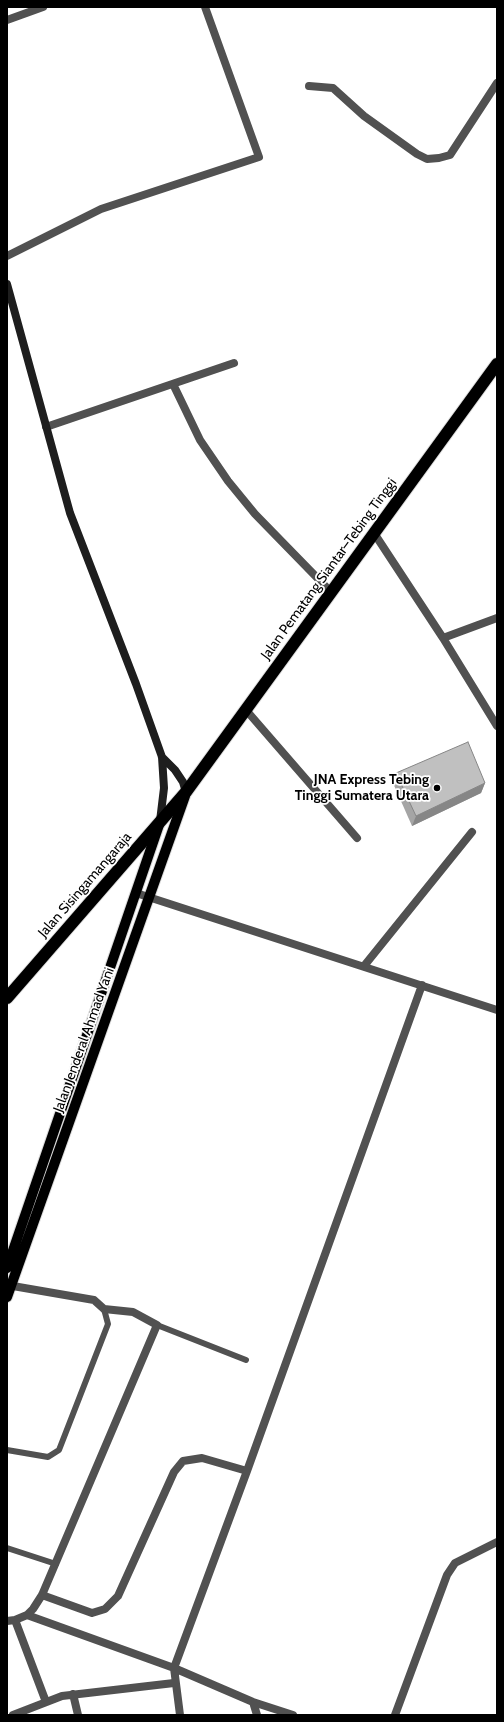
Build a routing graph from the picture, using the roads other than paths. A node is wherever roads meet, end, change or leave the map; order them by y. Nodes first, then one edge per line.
1 (43, 7) edge
2 (206, 7) edge
3 (7, 20) edge
4 (497, 83) edge
5 (309, 86) dead end
6 (7, 256) edge
7 (7, 284) edge
8 (234, 363) dead end
9 (497, 364) edge
10 (173, 384) junction
11 (46, 427) junction
12 (374, 533) junction
13 (331, 592) junction
14 (497, 618) edge
15 (443, 638) junction
16 (246, 710) junction
17 (497, 726) edge
18 (162, 757) junction
19 (186, 792) junction
20 (159, 822) junction
21 (472, 832) dead end
22 (357, 838) dead end
23 (136, 893) junction
24 (150, 897) junction
25 (364, 966) junction
26 (422, 985) junction
27 (7, 998) edge
28 (497, 1010) edge
29 (7, 1268) edge
30 (9, 1286) edge
31 (7, 1297) edge
32 (104, 1309) junction
33 (157, 1325) junction
34 (246, 1360) dead end
35 (7, 1450) edge
36 (247, 1471) junction
37 (497, 1542) edge
38 (7, 1548) edge
39 (56, 1564) junction
40 (42, 1595) junction
41 (27, 1615) junction
42 (11, 1620) edge
43 (174, 1668) junction
44 (174, 1683) junction
45 (73, 1694) junction
46 (46, 1702) junction
47 (253, 1702) junction
48 (13, 1715) edge
49 (78, 1715) edge
50 (180, 1715) edge
51 (257, 1715) edge
52 (293, 1715) edge
53 (395, 1715) edge

1 - 3 street
2 - 6 street
4 - 5 street
7 - 11 street
8 - 10 street
9 - 12 highway, Jalan Pematang Siantar–Tebing Tinggi
10 - 11 street
10 - 13 street
11 - 18 street
12 - 13 highway, Jalan Pematang Siantar–Tebing Tinggi
12 - 15 street
13 - 16 highway, Jalan Pematang Siantar–Tebing Tinggi
14 - 15 street
15 - 17 street
16 - 19 highway, Jalan Pematang Siantar–Tebing Tinggi
16 - 22 street
18 - 19 street
18 - 20 street
19 - 20 highway, Jalan Sisingamangaraja
19 - 24 main road, Jalan Jenderal Ahmad Yani
20 - 23 main road, Jalan Jenderal Ahmad Yani
20 - 27 highway, Jalan Sisingamangaraja
21 - 25 street
23 - 24 street
23 - 29 main road, Jalan Jenderal Ahmad Yani
24 - 25 street
24 - 30 main road, Jalan Jenderal Ahmad Yani
25 - 26 street
26 - 28 street
26 - 36 street
30 - 31 main road, Jalan Jenderal Ahmad Yani
30 - 32 street
32 - 33 street
32 - 35 lane
33 - 34 lane
33 - 39 street
36 - 40 street
36 - 43 street
37 - 53 street
38 - 39 lane
39 - 40 street
40 - 41 street
41 - 42 street
41 - 43 street
42 - 46 street
43 - 44 street
43 - 47 street
44 - 45 street
44 - 50 street
45 - 46 street
45 - 49 street
46 - 48 street
47 - 51 street
47 - 52 street

